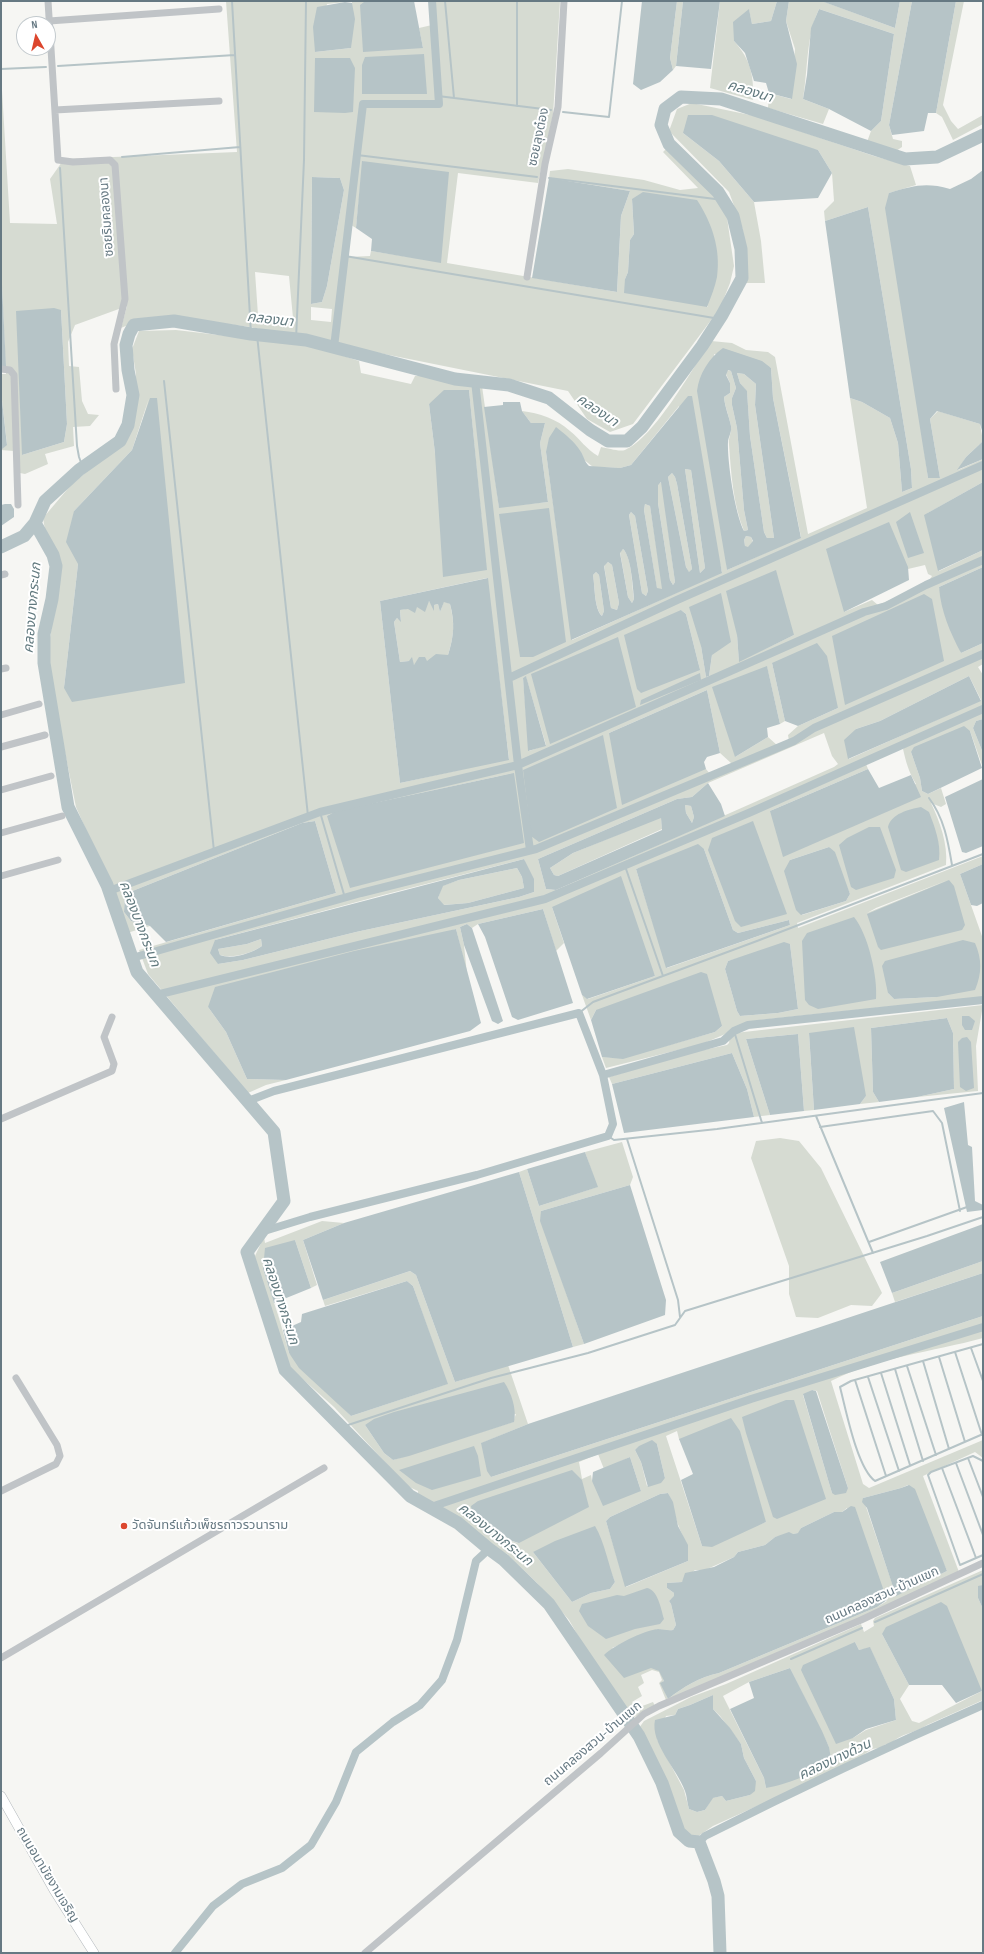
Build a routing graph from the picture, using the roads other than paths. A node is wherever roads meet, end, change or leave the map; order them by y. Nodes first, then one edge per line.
1 (48, 1) edge
2 (564, 1) edge
3 (219, 9) dead end
4 (49, 16) edge
5 (56, 21) edge
6 (51, 56) edge
7 (219, 101) dead end
8 (55, 110) junction
9 (527, 277) dead end
10 (1, 369) edge
11 (116, 389) dead end
12 (18, 505) dead end
13 (39, 704) dead end
14 (1, 715) edge
15 (45, 735) dead end
16 (1, 747) edge
17 (51, 776) dead end
18 (1, 790) edge
19 (62, 816) dead end
20 (1, 833) edge
21 (58, 860) dead end
22 (1, 876) edge
23 (112, 1016) dead end
24 (1, 1118) edge
25 (16, 1378) dead end
26 (324, 1468) dead end
27 (1, 1491) edge
28 (983, 1563) edge
29 (1, 1658) edge
30 (1, 1796) edge
31 (94, 1953) edge
32 (365, 1953) edge

1 - 4 street, ซอยริมคลองนา
2 - 9 street, ซอยลุงต๋อง
3 - 5 street
6 - 8 street, ซอยริมคลองนา
7 - 8 street
8 - 11 street, ซอยริมคลองนา
10 - 12 street
13 - 14 street
15 - 16 street
17 - 18 street
19 - 20 street
21 - 22 street
23 - 24 street
25 - 27 street
26 - 29 street
28 - 32 street, ถนนคลองสวน-บ้านแขก
30 - 31 street, ถนนอนามัยงามเจริญ

